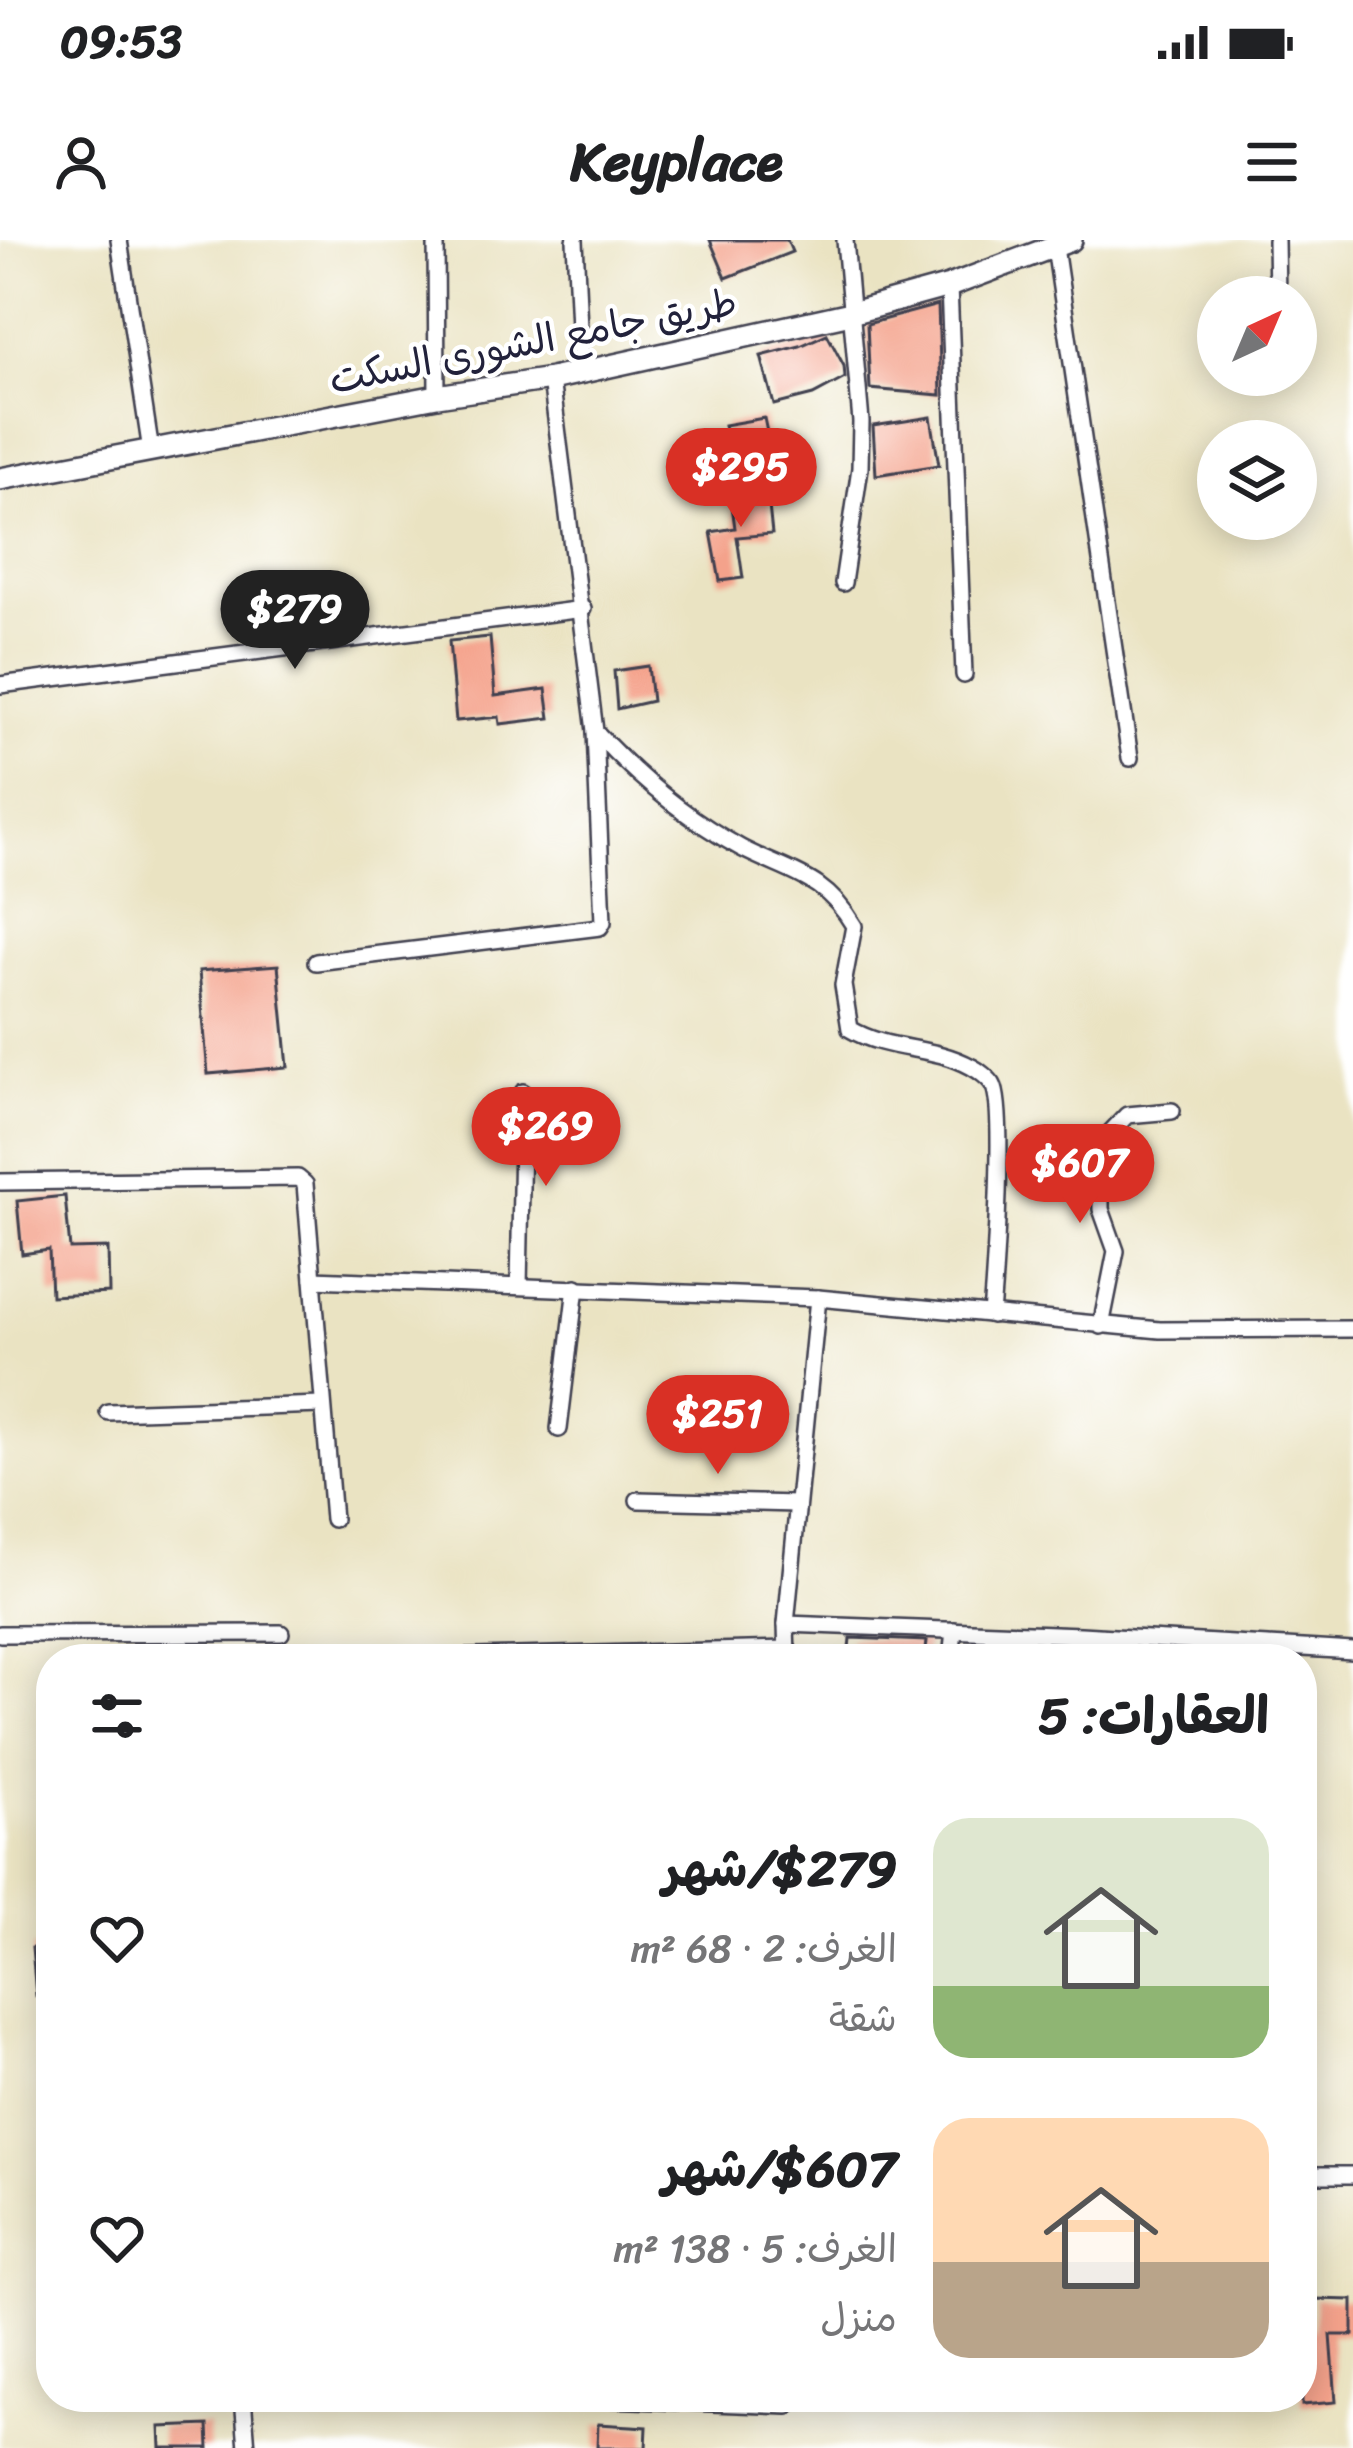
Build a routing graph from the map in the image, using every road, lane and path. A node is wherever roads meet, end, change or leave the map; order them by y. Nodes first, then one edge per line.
1 (119, 240) edge
2 (436, 240) edge
3 (575, 240) edge
4 (845, 240) edge
5 (1276, 240) edge
6 (1063, 244) edge
7 (1277, 276) edge
8 (949, 286) junction
9 (851, 313) junction
10 (581, 372) junction
11 (551, 379) junction
12 (437, 396) junction
13 (151, 451) junction
14 (0, 479) edge
15 (843, 583) dead end
16 (583, 609) junction
17 (964, 675) dead end
18 (0, 686) edge
19 (595, 731) junction
20 (1130, 758) dead end
21 (316, 962) dead end
22 (523, 1092) dead end
23 (1172, 1111) dead end
24 (0, 1182) edge
25 (313, 1279) junction
26 (519, 1286) junction
27 (576, 1288) junction
28 (818, 1298) junction
29 (991, 1315) junction
30 (1101, 1326) junction
31 (1353, 1329) edge
32 (322, 1405) junction
33 (108, 1412) dead end
34 (559, 1430) dead end
35 (638, 1500) dead end
36 (796, 1504) junction
37 (333, 1519) dead end
38 (786, 1624) junction
39 (954, 1630) junction
40 (280, 1633) dead end
41 (0, 1634) edge
42 (787, 1644) edge
43 (953, 1644) edge
44 (1208, 1644) edge
45 (1317, 1650) edge
46 (1353, 1652) edge
47 (1317, 2175) edge
48 (1353, 2175) edge
49 (244, 2412) edge
50 (247, 2448) edge

1 - 13 street
2 - 12 street
3 - 10 street
4 - 9 street
5 - 7 street
6 - 8 main road, طريق جامع الشورى السكت
6 - 20 street
8 - 9 main road, طريق جامع الشورى السكت
8 - 17 street
9 - 10 main road, طريق جامع الشورى السكت
9 - 15 street
10 - 11 main road, طريق جامع الشورى السكت
11 - 12 main road, طريق جامع الشورى السكت
11 - 16 street
12 - 13 main road, طريق جامع الشورى السكت
13 - 14 main road, طريق جامع الشورى السكت
16 - 18 street
16 - 19 street
19 - 21 street
19 - 29 street
22 - 26 street
23 - 30 street
24 - 25 street
25 - 26 street
25 - 32 street
26 - 27 street
27 - 28 street
27 - 34 street
28 - 29 street
28 - 36 street
29 - 30 street
30 - 31 street
32 - 33 street
32 - 37 street
35 - 36 street
36 - 38 street
38 - 39 street
38 - 42 street
39 - 43 street
39 - 44 street
40 - 41 street
45 - 46 street
47 - 48 street
49 - 50 street

